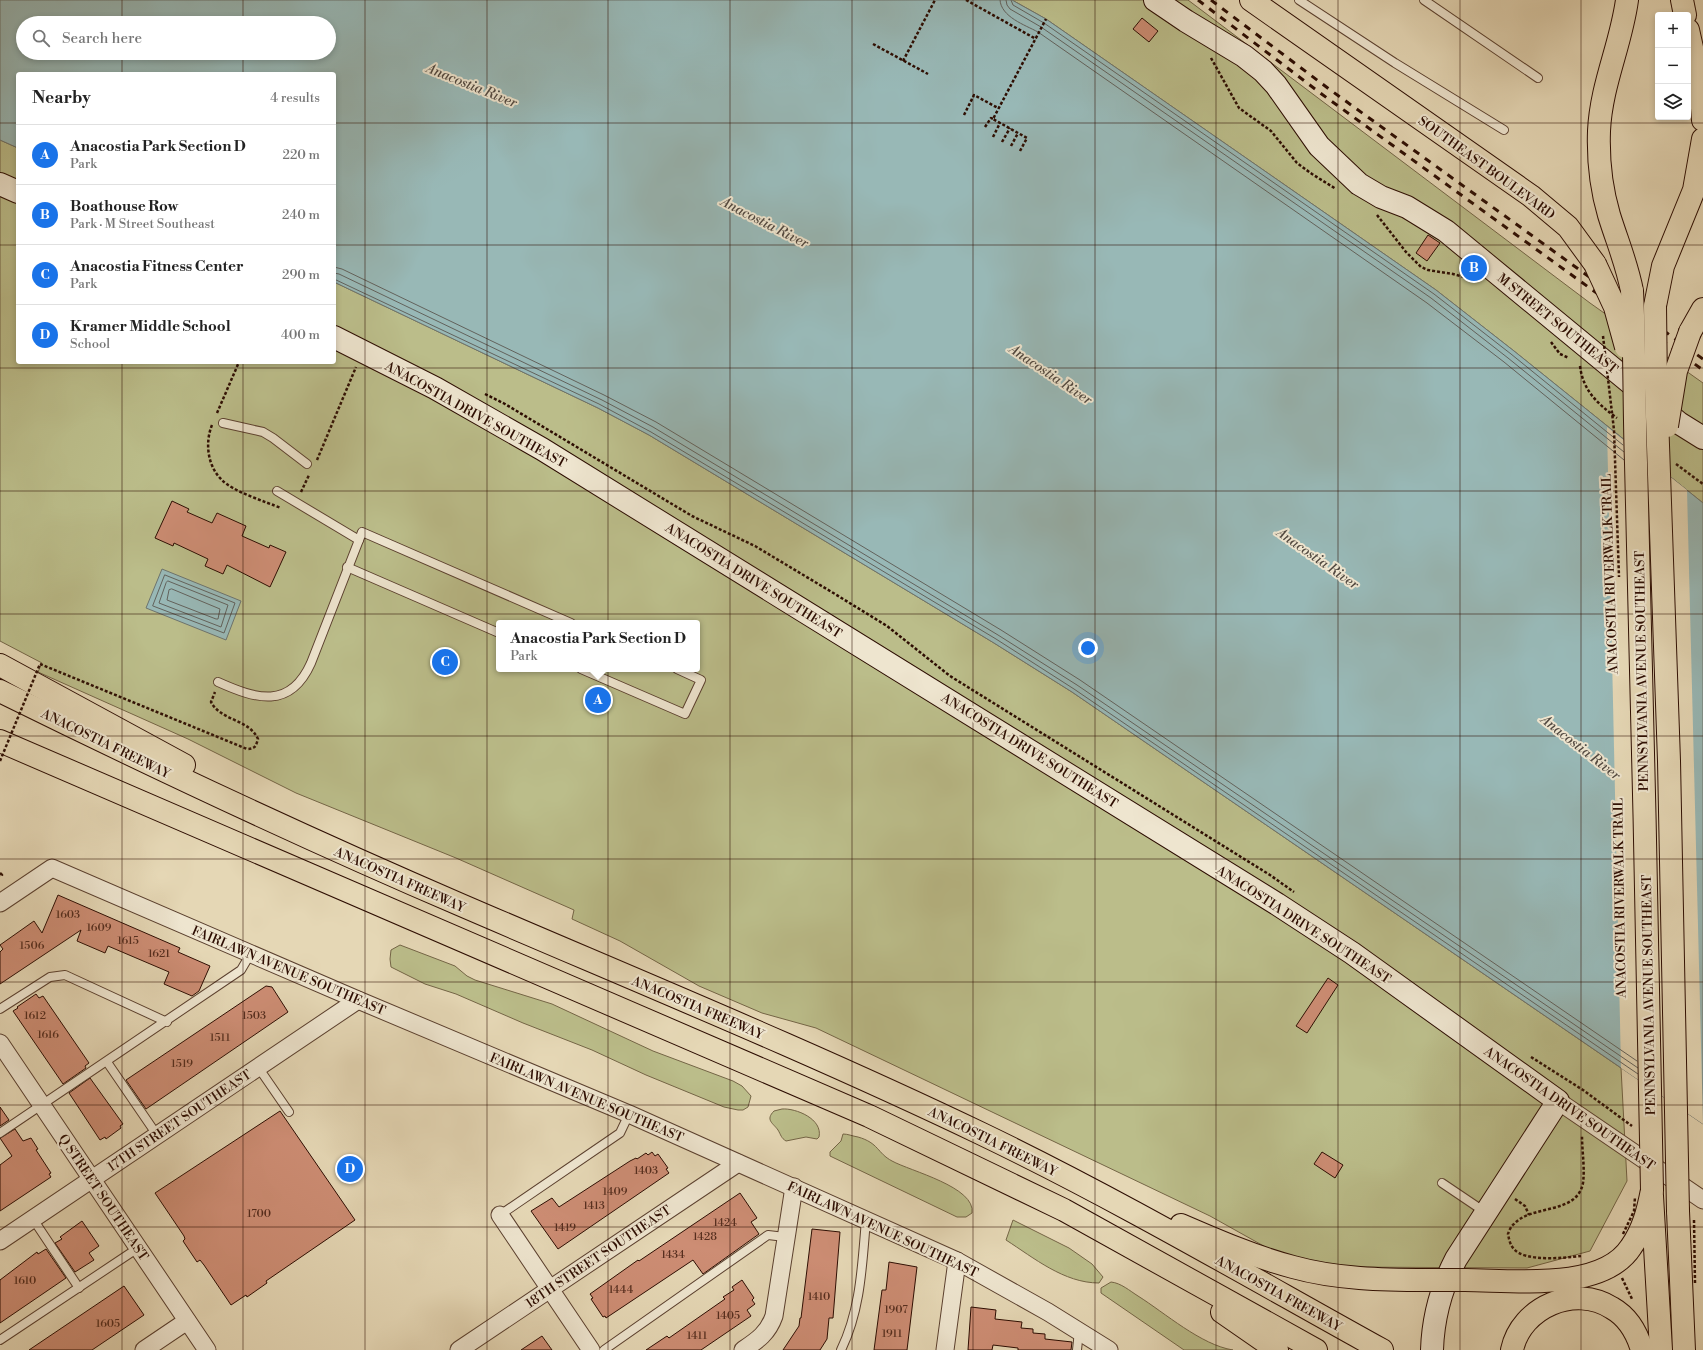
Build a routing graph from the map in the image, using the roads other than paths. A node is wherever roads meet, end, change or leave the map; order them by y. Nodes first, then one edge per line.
1 (1156, 0) edge
2 (1251, 0) edge
3 (1299, 0) edge
4 (1424, 0) edge
5 (1627, 0) edge
6 (1691, 43) edge
7 (1538, 78) dead end
8 (1703, 120) edge
9 (1504, 130) dead end
10 (1703, 139) edge
11 (0, 184) edge
12 (16, 191) edge
13 (1703, 309) edge
14 (336, 337) edge
15 (1634, 400) junction
16 (223, 423) dead end
17 (1703, 438) edge
18 (309, 467) road end
19 (277, 491) dead end
20 (1660, 491) junction
21 (359, 540) junction
22 (347, 567) junction
23 (564, 620) edge
24 (496, 632) edge
25 (0, 665) edge
26 (588, 672) edge
27 (684, 672) edge
28 (218, 682) road end
29 (0, 691) edge
30 (0, 725) edge
31 (0, 741) edge
32 (223, 838) junction
33 (358, 861) junction
34 (0, 903) edge
35 (251, 953) junction
36 (358, 1000) junction
37 (0, 1009) edge
38 (167, 1022) junction
39 (0, 1043) edge
40 (107, 1062) junction
41 (258, 1067) junction
42 (1558, 1101) junction
43 (42, 1105) junction
44 (289, 1112) dead end
45 (629, 1114) junction
46 (0, 1133) edge
47 (157, 1135) junction
48 (738, 1163) junction
49 (92, 1179) junction
50 (1078, 1182) junction
51 (1442, 1183) dead end
52 (794, 1187) junction
53 (1644, 1191) junction
54 (1703, 1200) edge
55 (1485, 1212) junction
56 (500, 1215) joint
57 (33, 1219) junction
58 (866, 1220) junction
59 (1113, 1236) junction
60 (786, 1237) junction
61 (0, 1241) edge
62 (138, 1248) junction
63 (957, 1261) junction
64 (79, 1288) junction
65 (550, 1289) junction
66 (187, 1321) junction
67 (1079, 1331) junction
68 (0, 1340) edge
69 (144, 1350) edge
70 (207, 1350) edge
71 (459, 1350) edge
72 (591, 1350) edge
73 (604, 1350) edge
74 (744, 1350) edge
75 (841, 1350) edge
76 (945, 1350) edge
77 (1077, 1350) edge
78 (1110, 1350) edge
79 (1277, 1350) edge
80 (1316, 1350) edge
81 (1382, 1350) edge
82 (1432, 1350) edge
83 (1512, 1350) edge
84 (1642, 1350) edge
85 (1661, 1350) edge
86 (1684, 1350) edge

1 - 17 street, M STREET SOUTHEAST
2 - 15 main road, SOUTHEAST BOULEVARD, bridge
3 - 9 lane
4 - 7 lane
5 - 15 main road, PENNSYLVANIA AVENUE SOUTHEAST, bridge
6 - 8 main road
10 - 20 main road, PENNSYLVANIA AVENUE SOUTHEAST, bridge
11 - 12 street
13 - 20 main road, bridge
14 - 42 street, ANACOSTIA DRIVE SOUTHEAST
15 - 53 main road, PENNSYLVANIA AVENUE SOUTHEAST, bridge
16 - 18 lane
19 - 21 lane
20 - 86 main road, PENNSYLVANIA AVENUE SOUTHEAST, bridge
21 - 22 lane
21 - 23 lane
22 - 24 lane
22 - 28 lane
25 - 33 main road
26 - 27 lane
29 - 33 main road, ANACOSTIA FREEWAY
30 - 32 main road
31 - 32 main road
32 - 59 main road
33 - 50 main road, ANACOSTIA FREEWAY
34 - 35 street, FAIRLAWN AVENUE SOUTHEAST
35 - 36 street, FAIRLAWN AVENUE SOUTHEAST
35 - 38 lane
36 - 41 street, 17TH STREET SOUTHEAST
36 - 45 street, FAIRLAWN AVENUE SOUTHEAST
37 - 38 lane
38 - 40 lane
39 - 43 street, Q STREET SOUTHEAST
40 - 43 lane
40 - 47 lane
41 - 44 lane
41 - 47 street, 17TH STREET SOUTHEAST
42 - 54 street, ANACOSTIA DRIVE SOUTHEAST
42 - 55 street
43 - 46 lane
43 - 49 street, Q STREET SOUTHEAST
45 - 48 street, FAIRLAWN AVENUE SOUTHEAST
45 - 56 lane
47 - 49 street, 17TH STREET SOUTHEAST
48 - 52 street, FAIRLAWN AVENUE SOUTHEAST
48 - 65 street, 18TH STREET SOUTHEAST
49 - 57 street, 17TH STREET SOUTHEAST
49 - 62 street, Q STREET SOUTHEAST
50 - 53 main road, bridge
50 - 81 main road, ANACOSTIA FREEWAY
51 - 55 lane
52 - 58 street, FAIRLAWN AVENUE SOUTHEAST
52 - 60 street
53 - 85 main road, PENNSYLVANIA AVENUE SOUTHEAST
55 - 82 street
56 - 65 street
57 - 61 street, 17TH STREET SOUTHEAST
57 - 64 lane
58 - 63 street, FAIRLAWN AVENUE SOUTHEAST
58 - 75 lane
59 - 79 main road
59 - 80 main road
60 - 73 lane
60 - 74 street
62 - 64 lane
62 - 66 street, Q STREET SOUTHEAST
63 - 67 street, FAIRLAWN AVENUE SOUTHEAST
63 - 76 street
64 - 68 lane
65 - 71 street, 18TH STREET SOUTHEAST
65 - 72 street
66 - 69 street
66 - 70 street, Q STREET SOUTHEAST
67 - 77 lane
67 - 78 street, FAIRLAWN AVENUE SOUTHEAST
83 - 84 main road

